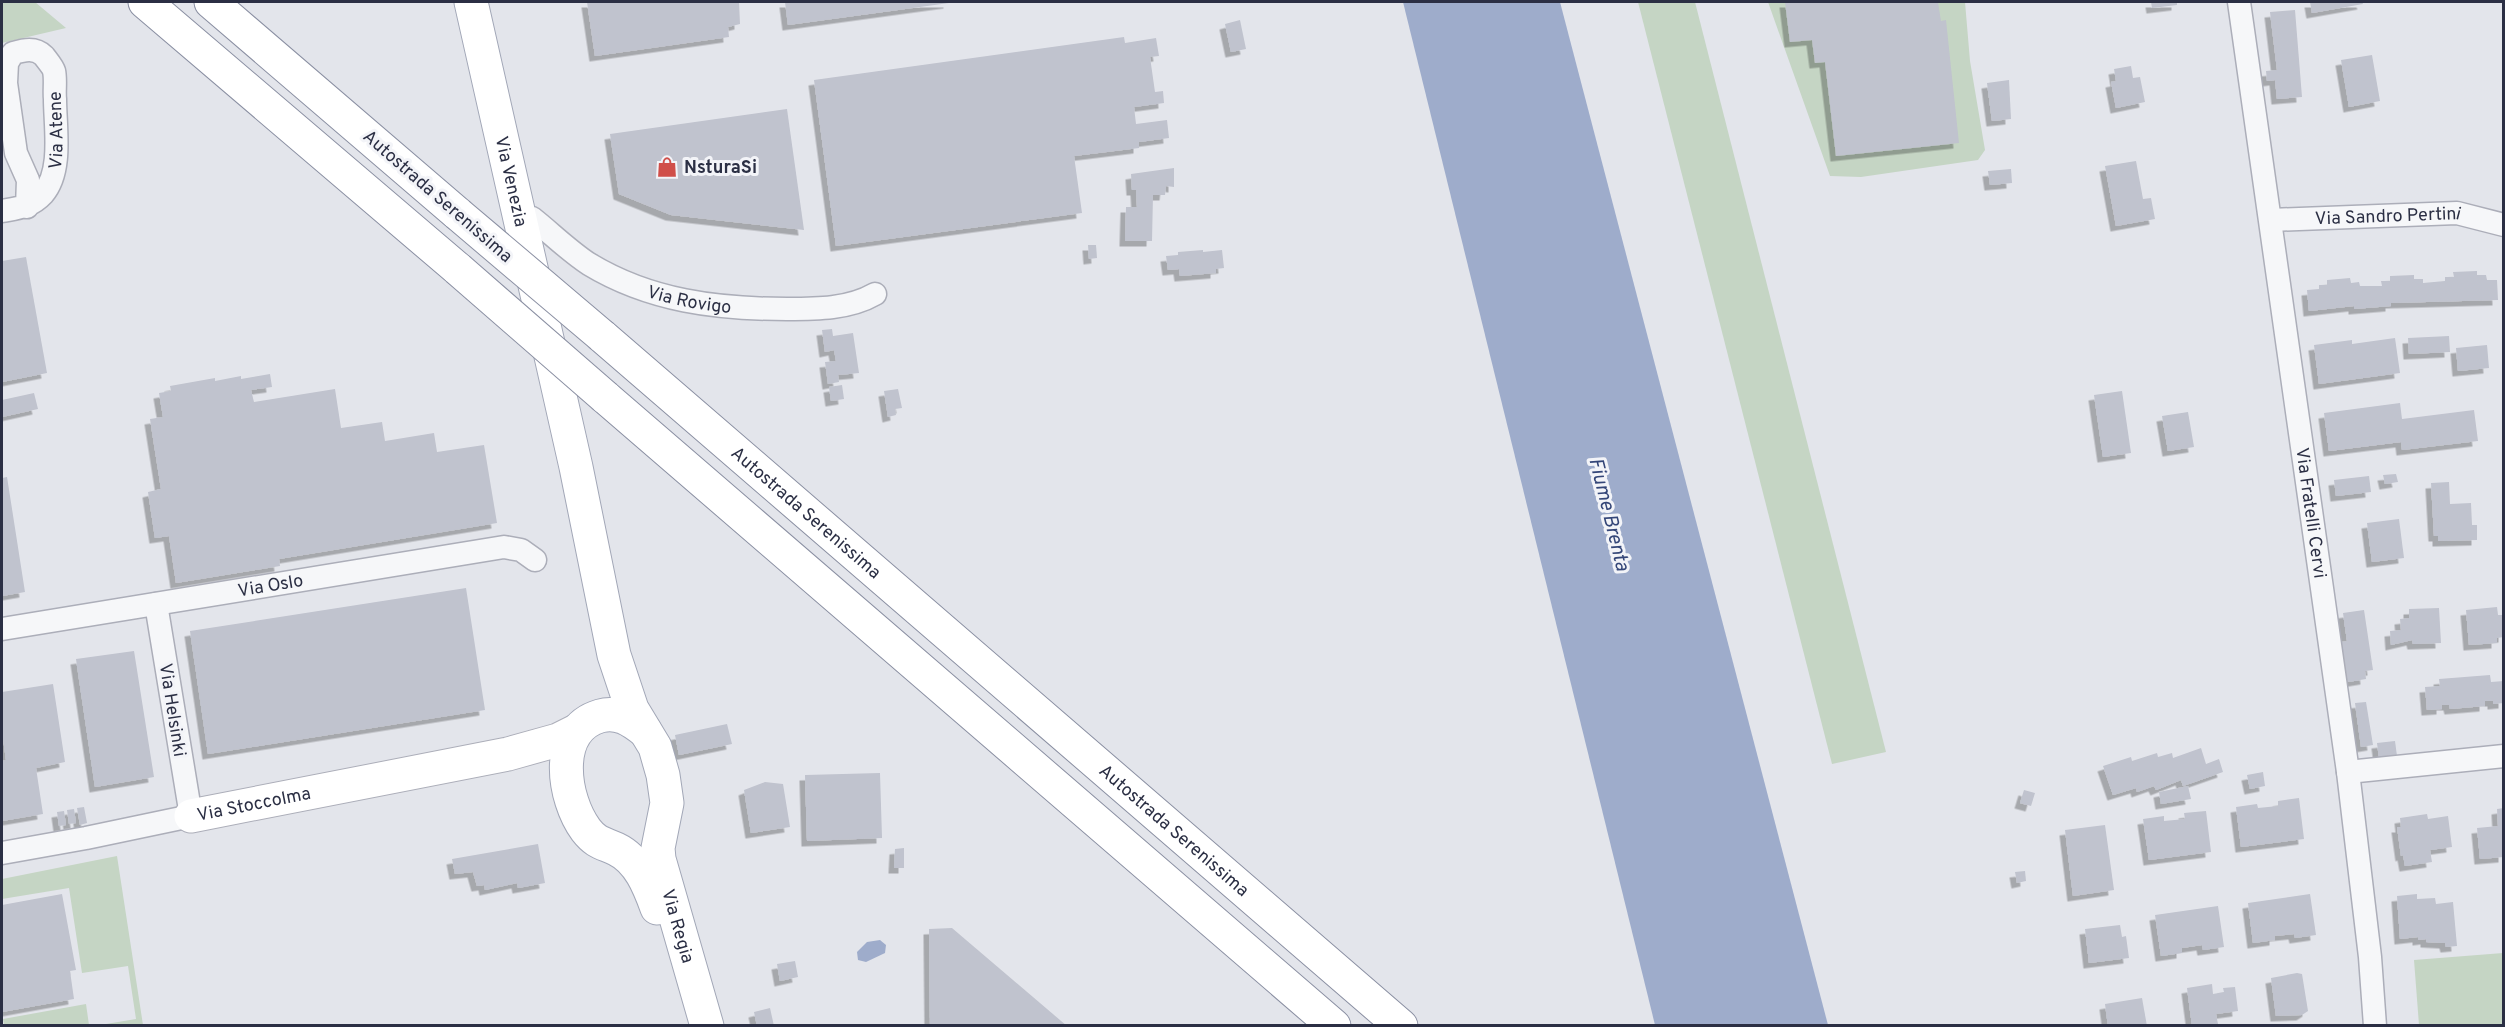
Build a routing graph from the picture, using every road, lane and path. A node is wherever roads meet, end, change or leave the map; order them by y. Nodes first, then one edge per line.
1 (145, 2) edge
2 (211, 2) edge
3 (471, 2) edge
4 (2239, 2) edge
5 (27, 207) junction
6 (2, 211) edge
7 (2271, 220) junction
8 (521, 221) junction
9 (2504, 225) edge
10 (875, 294) dead end
11 (576, 467) joint
12 (535, 560) dead end
13 (156, 604) junction
14 (2, 629) edge
15 (614, 655) junction
16 (585, 724) junction
17 (645, 731) junction
18 (508, 754) junction
19 (2504, 756) edge
20 (2348, 772) junction
21 (570, 790) junction
22 (191, 816) junction
23 (662, 826) junction
24 (616, 849) junction
25 (2, 853) edge
26 (690, 1026) edge
27 (706, 1026) edge
28 (1334, 1026) edge
29 (1401, 1026) edge
30 (2375, 1026) edge

1 - 28 main road, bridge
2 - 29 main road, Autostrada Serenissima, bridge
3 - 8 main road, Via Venezia
4 - 7 street, Via Fratelli Cervi
5 - 5 street, Via Atene
5 - 6 street
7 - 9 street, Via Sandro Pertini
7 - 20 street, Via Fratelli Cervi
8 - 10 street, Via Rovigo
8 - 11 main road, Via Venezia
11 - 15 main road, Via Regia
12 - 13 street, Via Oslo
13 - 14 street, Via Oslo
13 - 22 street, Via Helsinki
15 - 16 main road, Via Regia
15 - 17 main road, Via Regia
16 - 17 main road
16 - 18 main road, Via Stoccolma
16 - 21 main road, Via Regia
17 - 23 main road, Via Regia
18 - 21 main road, Via Stoccolma
18 - 22 main road, Via Stoccolma
19 - 20 street
20 - 30 street, Via Fratelli Cervi
21 - 24 main road, Via Regia
22 - 25 street, Via Stoccolma
23 - 24 main road
23 - 27 main road, Via Regia
24 - 26 main road, Via Regia

